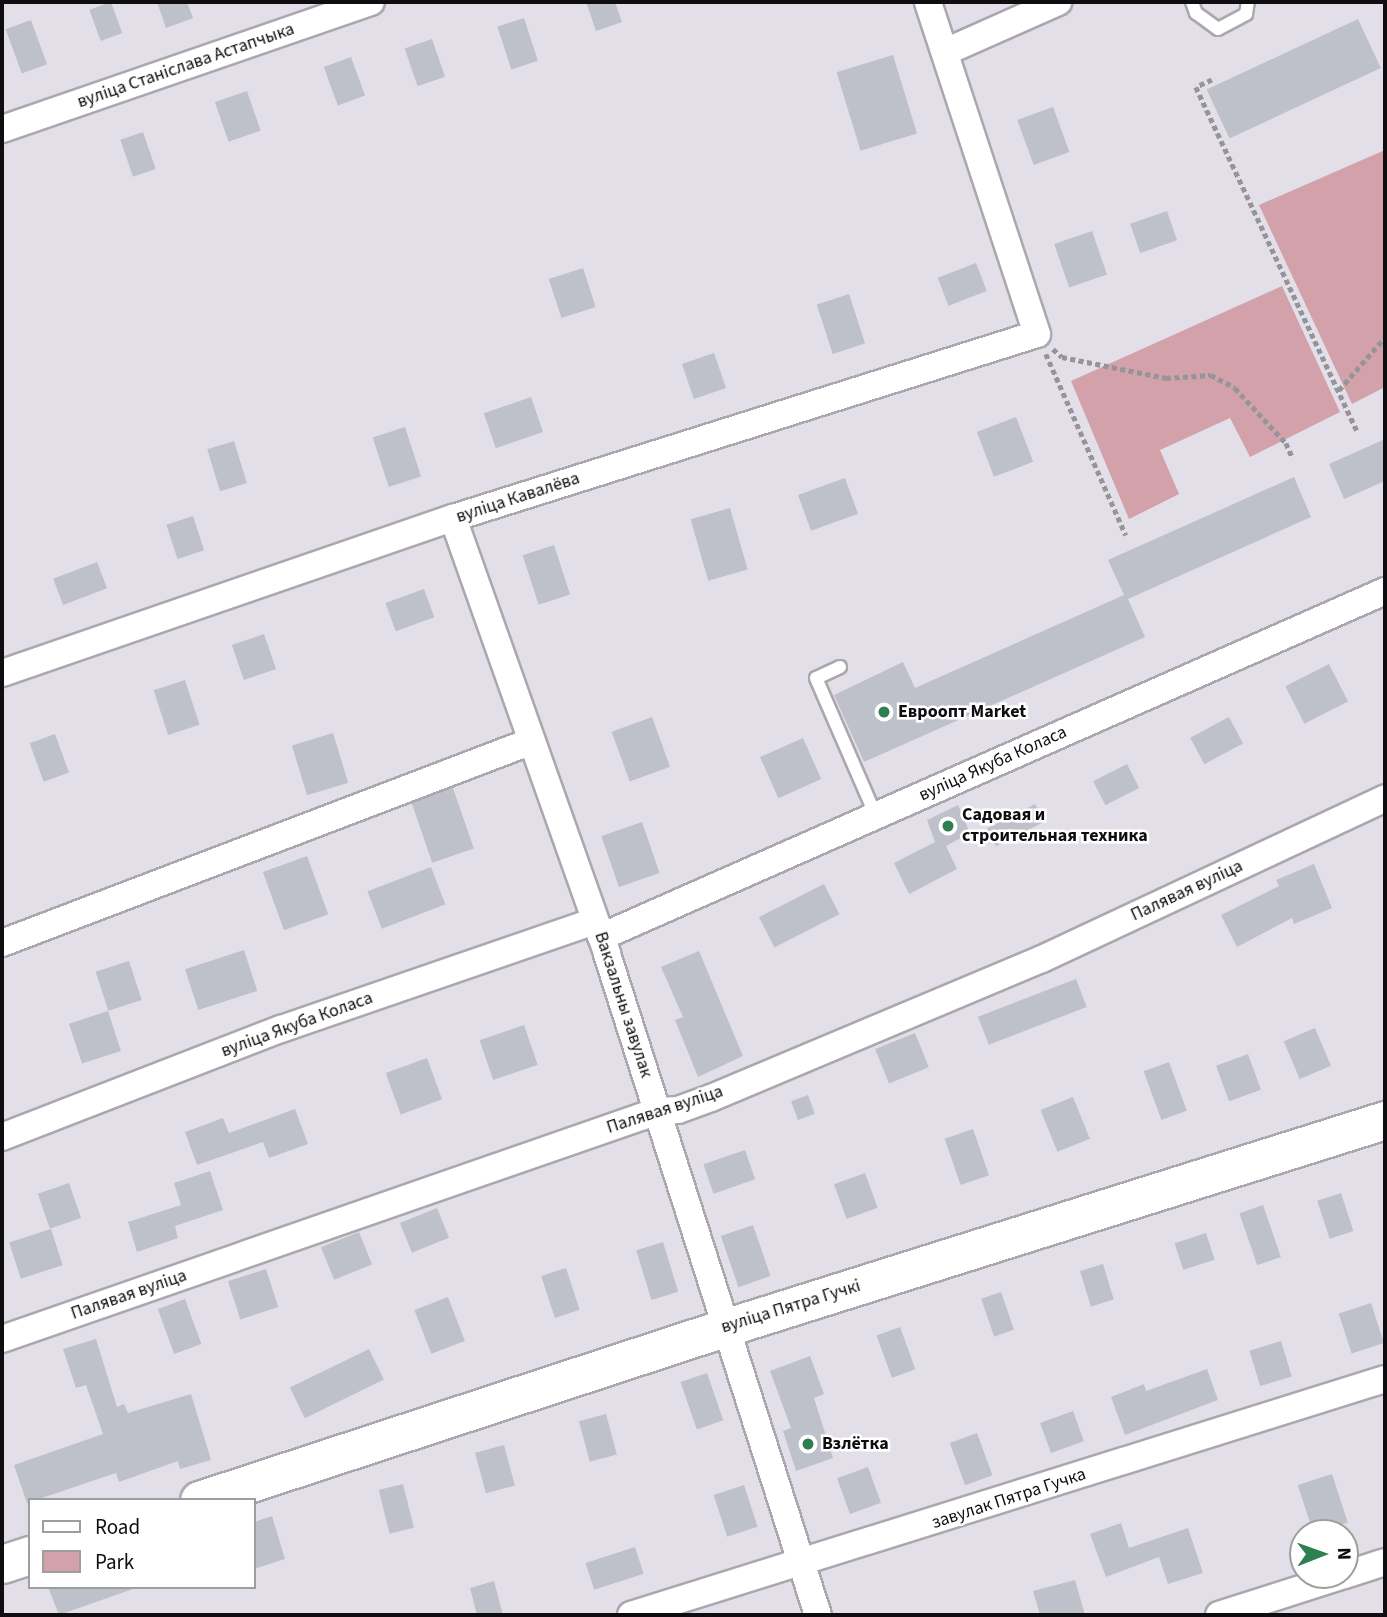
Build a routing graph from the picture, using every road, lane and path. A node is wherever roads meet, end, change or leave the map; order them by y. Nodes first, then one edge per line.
1 (371, 2) edge
2 (928, 2) edge
3 (1058, 2) edge
4 (1192, 2) edge
5 (1248, 2) edge
6 (944, 52) junction
7 (1212, 80) dead end
8 (2, 129) edge
9 (1037, 334) junction
10 (1385, 337) edge
11 (1339, 390) junction
12 (1357, 429) dead end
13 (1293, 459) dead end
14 (453, 518) junction
15 (1126, 535) dead end
16 (1385, 591) edge
17 (840, 667) dead end
18 (2, 673) edge
19 (532, 741) junction
20 (1385, 798) edge
21 (876, 816) junction
22 (598, 929) junction
23 (2, 943) edge
24 (658, 1111) junction
25 (1385, 1120) edge
26 (2, 1137) edge
27 (724, 1328) junction
28 (2, 1339) edge
29 (1385, 1379) edge
30 (205, 1498) edge
31 (28, 1556) edge
32 (1385, 1562) edge
33 (2, 1564) edge
34 (802, 1564) junction
35 (1359, 1570) edge
36 (1301, 1589) edge
37 (631, 1615) edge
38 (818, 1615) edge
39 (1219, 1615) edge

1 - 8 street, вуліца Станіслава Астапчыка
2 - 6 street
3 - 6 street
4 - 5 lane
6 - 9 street
7 - 11 path
9 - 13 path
9 - 14 street, вуліца Кавалёва
9 - 15 path
10 - 11 path
11 - 12 path
14 - 18 street, вуліца Кавалёва
14 - 19 street, Вакзальны завулак
16 - 21 street, вуліца Якуба Коласа
17 - 21 lane
19 - 22 street, Вакзальны завулак
19 - 23 street
20 - 24 street, Палявая вуліца
21 - 22 street, вуліца Якуба Коласа
22 - 24 street, Вакзальны завулак
22 - 26 street, вуліца Якуба Коласа
24 - 27 street, Вакзальны завулак
24 - 28 street, Палявая вуліца
25 - 27 street, вуліца Пятра Гучкі
27 - 30 street, вуліца Пятра Гучкі
27 - 34 street, Вакзальны завулак
29 - 34 street, завулак Пятра Гучка
31 - 33 street
32 - 35 street
34 - 37 street, завулак Пятра Гучка
34 - 38 street, Вакзальны завулак
36 - 39 street

